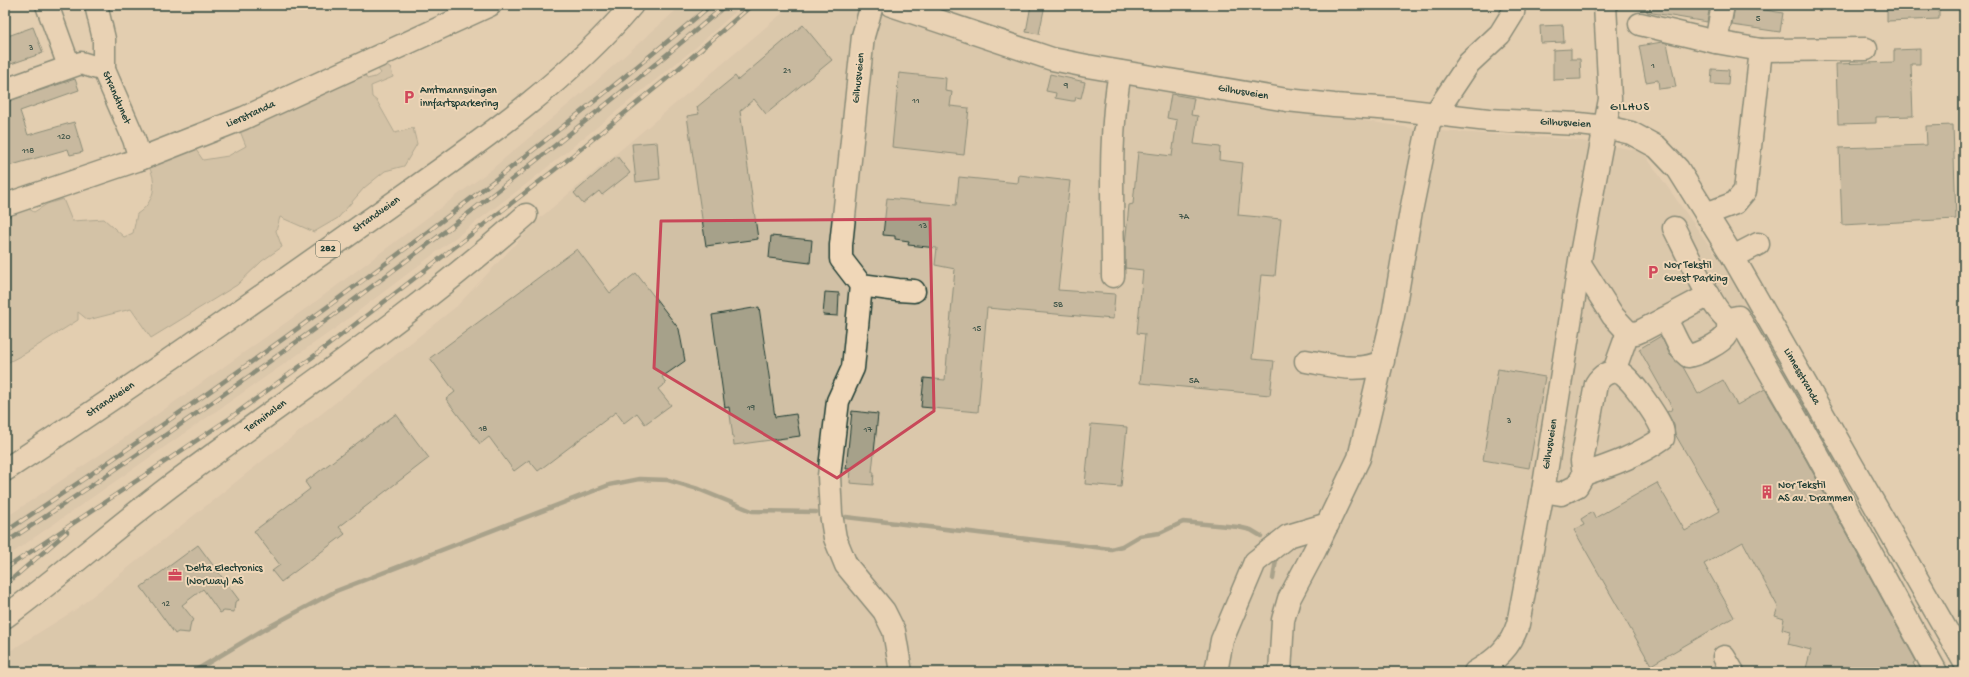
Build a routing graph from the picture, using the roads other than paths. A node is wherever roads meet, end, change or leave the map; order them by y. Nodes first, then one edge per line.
1 (47, 5) edge
2 (96, 5) edge
3 (490, 5) edge
4 (632, 5) edge
5 (872, 5) edge
6 (891, 5) edge
7 (1514, 5) edge
8 (1605, 5) edge
9 (1723, 5) edge
10 (1640, 24) dead end
11 (1716, 42) junction
12 (1866, 49) dead end
13 (1761, 50) junction
14 (69, 66) junction
15 (104, 70) junction
16 (1120, 72) junction
17 (5, 90) edge
18 (1434, 113) junction
19 (1606, 127) junction
20 (140, 160) junction
21 (5, 205) edge
22 (1706, 214) junction
23 (526, 215) dead end
24 (1674, 228) dead end
25 (1758, 244) dead end
26 (1733, 257) junction
27 (1580, 264) junction
28 (1113, 276) dead end
29 (861, 285) junction
30 (914, 291) dead end
31 (1709, 295) junction
32 (1664, 319) junction
33 (1728, 319) junction
34 (1628, 332) junction
35 (1306, 361) dead end
36 (1383, 361) junction
37 (1614, 372) junction
38 (5, 470) edge
39 (1584, 474) junction
40 (1543, 491) junction
41 (1328, 524) junction
42 (5, 617) edge
43 (1964, 661) edge
44 (901, 672) edge
45 (1216, 672) edge
46 (1280, 672) edge
47 (1475, 672) edge
48 (1936, 672) edge

1 - 14 street
2 - 15 street
3 - 20 street, Lierstranda
4 - 38 street, Strandveien / 282
5 - 29 street, Gilhusveien
6 - 16 street, Gilhusveien
7 - 18 street
8 - 19 street, Gilhusveien
9 - 11 street
10 - 11 street
11 - 13 street
12 - 13 street
13 - 22 street
14 - 15 street, Strandtunet
14 - 17 street, Strandtunet
15 - 20 street, Strandtunet
16 - 18 street, Gilhusveien
16 - 28 street
18 - 19 street, Gilhusveien
18 - 36 street
19 - 22 street, Linnesstranda
19 - 27 street, Gilhusveien
20 - 21 street, Lierstranda
22 - 26 street, Linnesstranda
23 - 42 street, Terminalen
24 - 31 street
25 - 26 street
26 - 43 street, Linnesstranda
27 - 34 street
27 - 40 street, Gilhusveien
29 - 30 street
29 - 44 street
31 - 32 street
31 - 33 street
32 - 33 street
32 - 34 street
33 - 48 street
34 - 37 street
35 - 36 street
36 - 41 street
37 - 39 street
37 - 39 street
39 - 40 street
40 - 47 street, Gilhusveien
41 - 45 street
41 - 46 street

